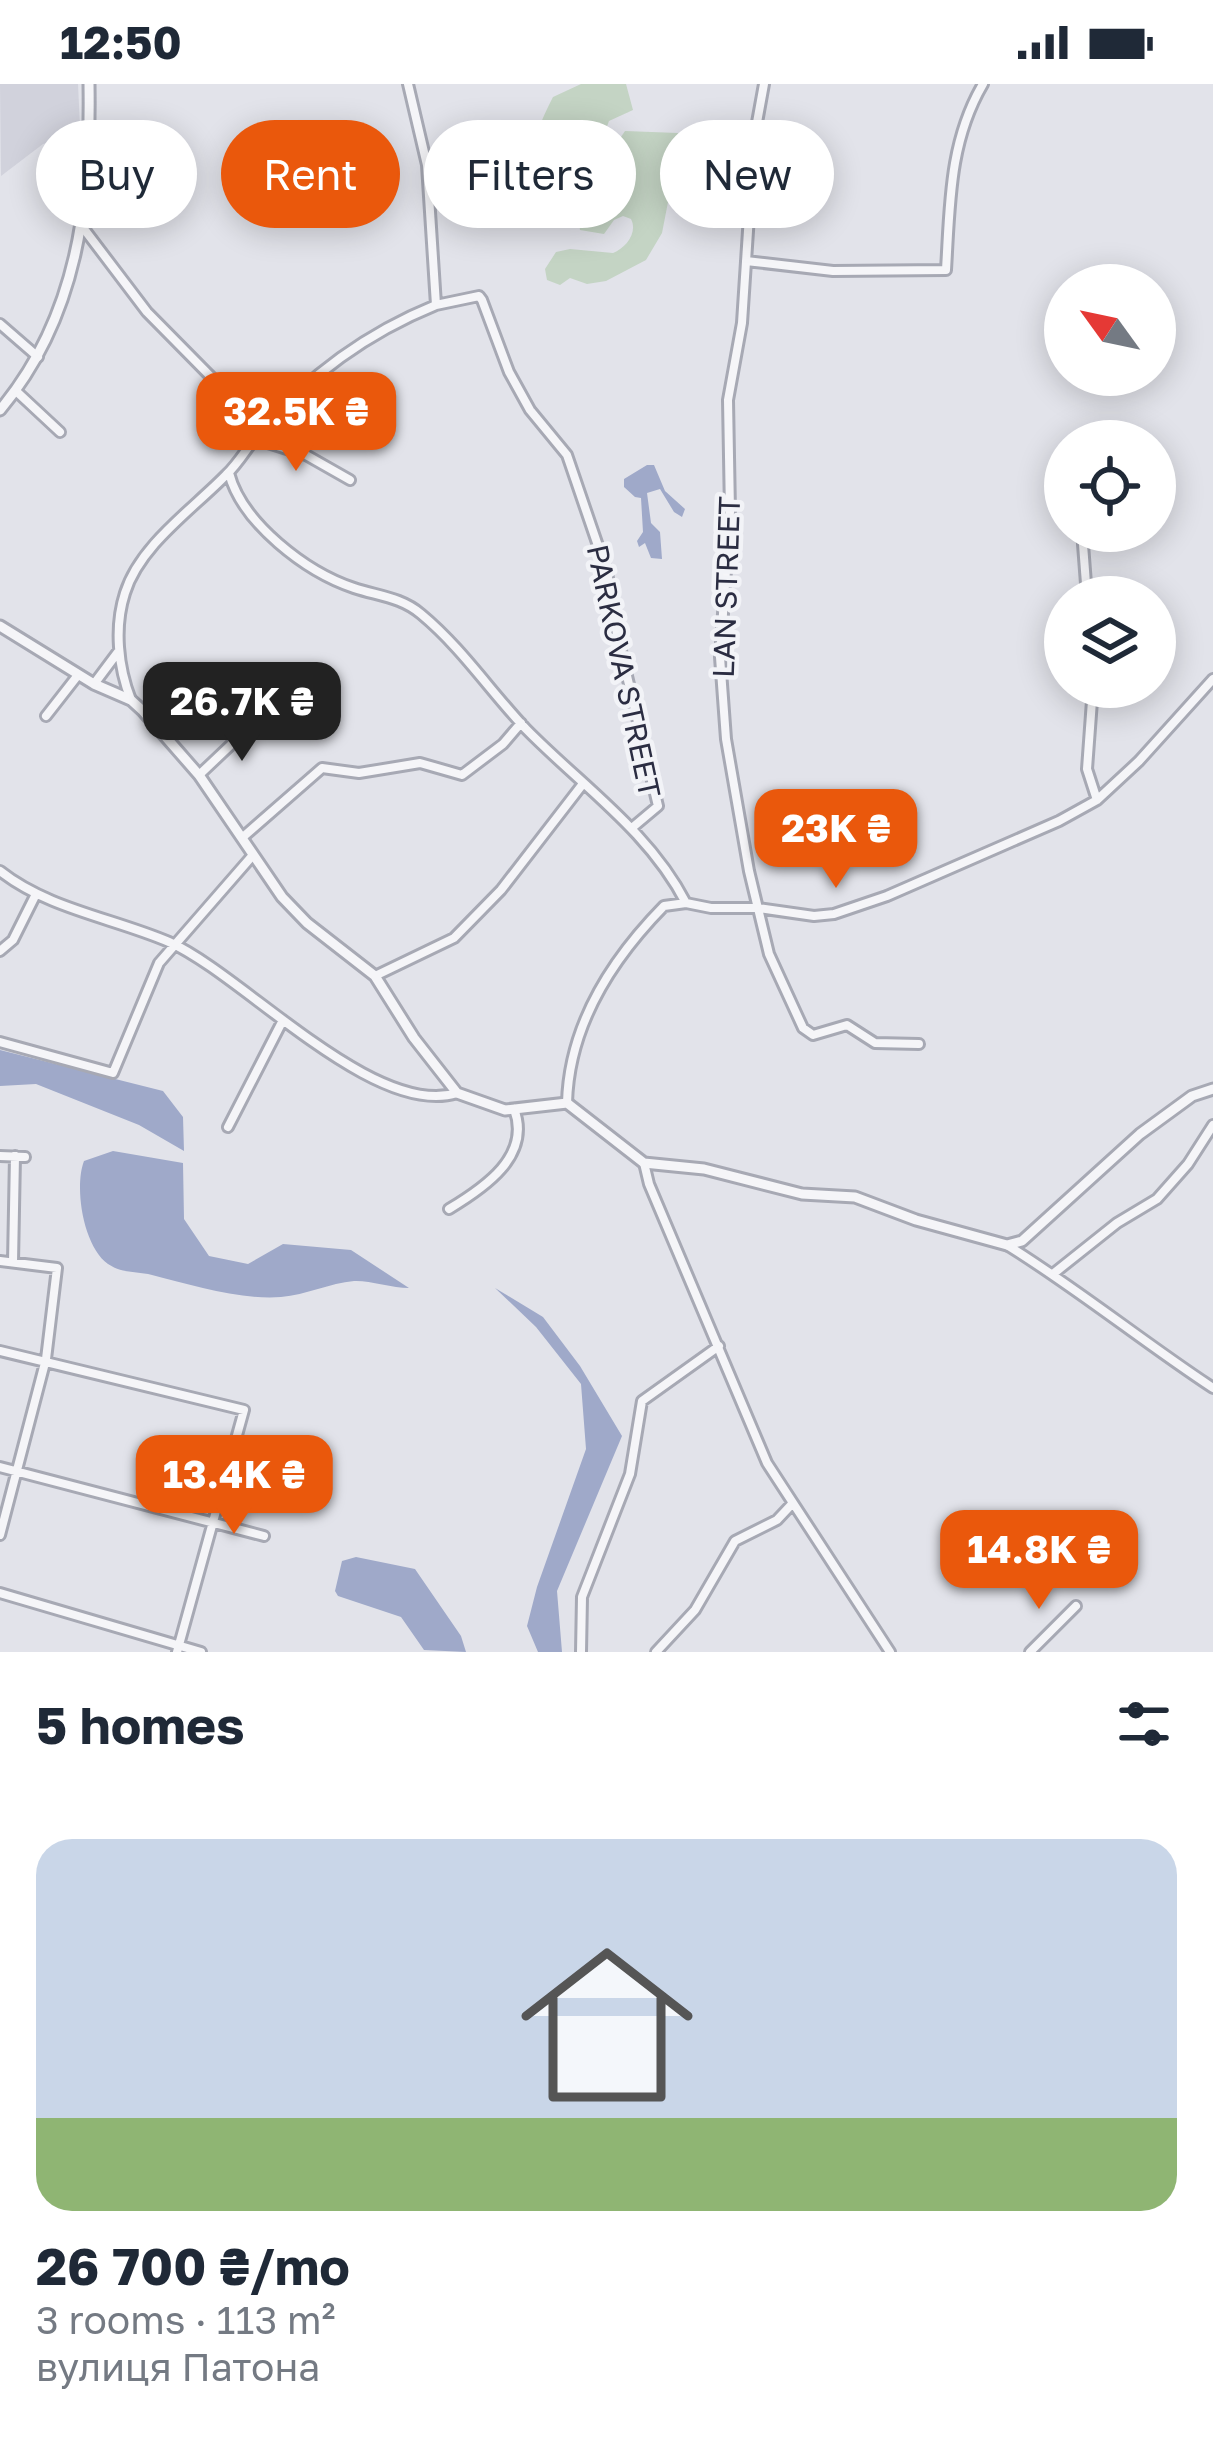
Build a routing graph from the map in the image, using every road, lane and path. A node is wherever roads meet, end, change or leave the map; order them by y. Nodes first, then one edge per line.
1 (89, 84) edge
2 (408, 84) edge
3 (764, 84) edge
4 (983, 84) edge
5 (88, 120) edge
6 (80, 228) edge
7 (83, 228) edge
8 (746, 261) junction
9 (436, 305) junction
10 (0, 324) edge
11 (40, 358) junction
12 (16, 391) junction
13 (0, 410) edge
14 (60, 432) dead end
15 (255, 439) junction
16 (229, 473) junction
17 (350, 480) dead end
18 (0, 626) edge
19 (119, 651) junction
20 (78, 674) junction
21 (1213, 680) edge
22 (94, 684) junction
23 (131, 700) junction
24 (1092, 708) edge
25 (46, 716) dead end
26 (255, 722) dead end
27 (521, 723) junction
28 (199, 776) junction
29 (582, 785) junction
30 (1097, 800) junction
31 (633, 827) junction
32 (243, 837) junction
33 (253, 855) junction
34 (0, 871) edge
35 (36, 894) junction
36 (686, 903) junction
37 (758, 908) junction
38 (174, 944) junction
39 (0, 951) edge
40 (375, 976) junction
41 (283, 1020) junction
42 (0, 1042) edge
43 (919, 1044) dead end
44 (1213, 1088) edge
45 (457, 1093) junction
46 (567, 1103) junction
47 (514, 1109) junction
48 (1213, 1125) edge
49 (228, 1127) dead end
50 (0, 1156) edge
51 (644, 1163) junction
52 (448, 1209) dead end
53 (1006, 1246) junction
54 (0, 1261) edge
55 (13, 1262) junction
56 (1053, 1274) junction
57 (719, 1346) junction
58 (0, 1351) edge
59 (46, 1360) junction
60 (1213, 1388) edge
61 (0, 1467) edge
62 (18, 1472) junction
63 (792, 1504) junction
64 (215, 1523) junction
65 (0, 1535) edge
66 (264, 1536) dead end
67 (0, 1593) edge
68 (1076, 1606) dead end
69 (178, 1649) edge
70 (201, 1652) edge
71 (581, 1652) edge
72 (656, 1652) edge
73 (890, 1652) edge
74 (1030, 1652) edge

1 - 5 street
2 - 9 street
3 - 8 street, LAN STREET
4 - 8 street
6 - 11 street
7 - 15 street
8 - 37 street, LAN STREET
9 - 15 street
9 - 31 street, PARKOVA STREET
10 - 11 street
11 - 12 street
12 - 13 street
12 - 14 street
15 - 16 street
15 - 17 street
16 - 19 street
16 - 27 street
18 - 20 street
19 - 22 street
19 - 23 street
20 - 22 street
20 - 25 street
21 - 30 street
22 - 23 street
23 - 28 street
24 - 30 street
26 - 28 street
27 - 29 street
27 - 32 street
28 - 32 street
29 - 31 street
29 - 40 street
30 - 37 street
31 - 36 street
32 - 33 street
33 - 38 street
33 - 40 street
34 - 35 street
35 - 38 street
35 - 39 street
36 - 37 street
36 - 46 street
37 - 43 street, LAN STREET
38 - 41 street
38 - 42 street
40 - 45 street
41 - 45 street
41 - 49 street
44 - 53 street
45 - 47 street
46 - 47 street
46 - 51 street
47 - 52 street
48 - 56 street
50 - 55 street
51 - 53 street
51 - 57 street
53 - 56 street
54 - 55 street
55 - 59 street
56 - 60 street
57 - 63 street
57 - 71 street
58 - 59 street
59 - 62 street
59 - 64 street
61 - 62 street
62 - 64 street
62 - 65 street
63 - 72 street
63 - 73 street
64 - 66 street
64 - 69 street
67 - 69 street
68 - 74 street
69 - 70 street

